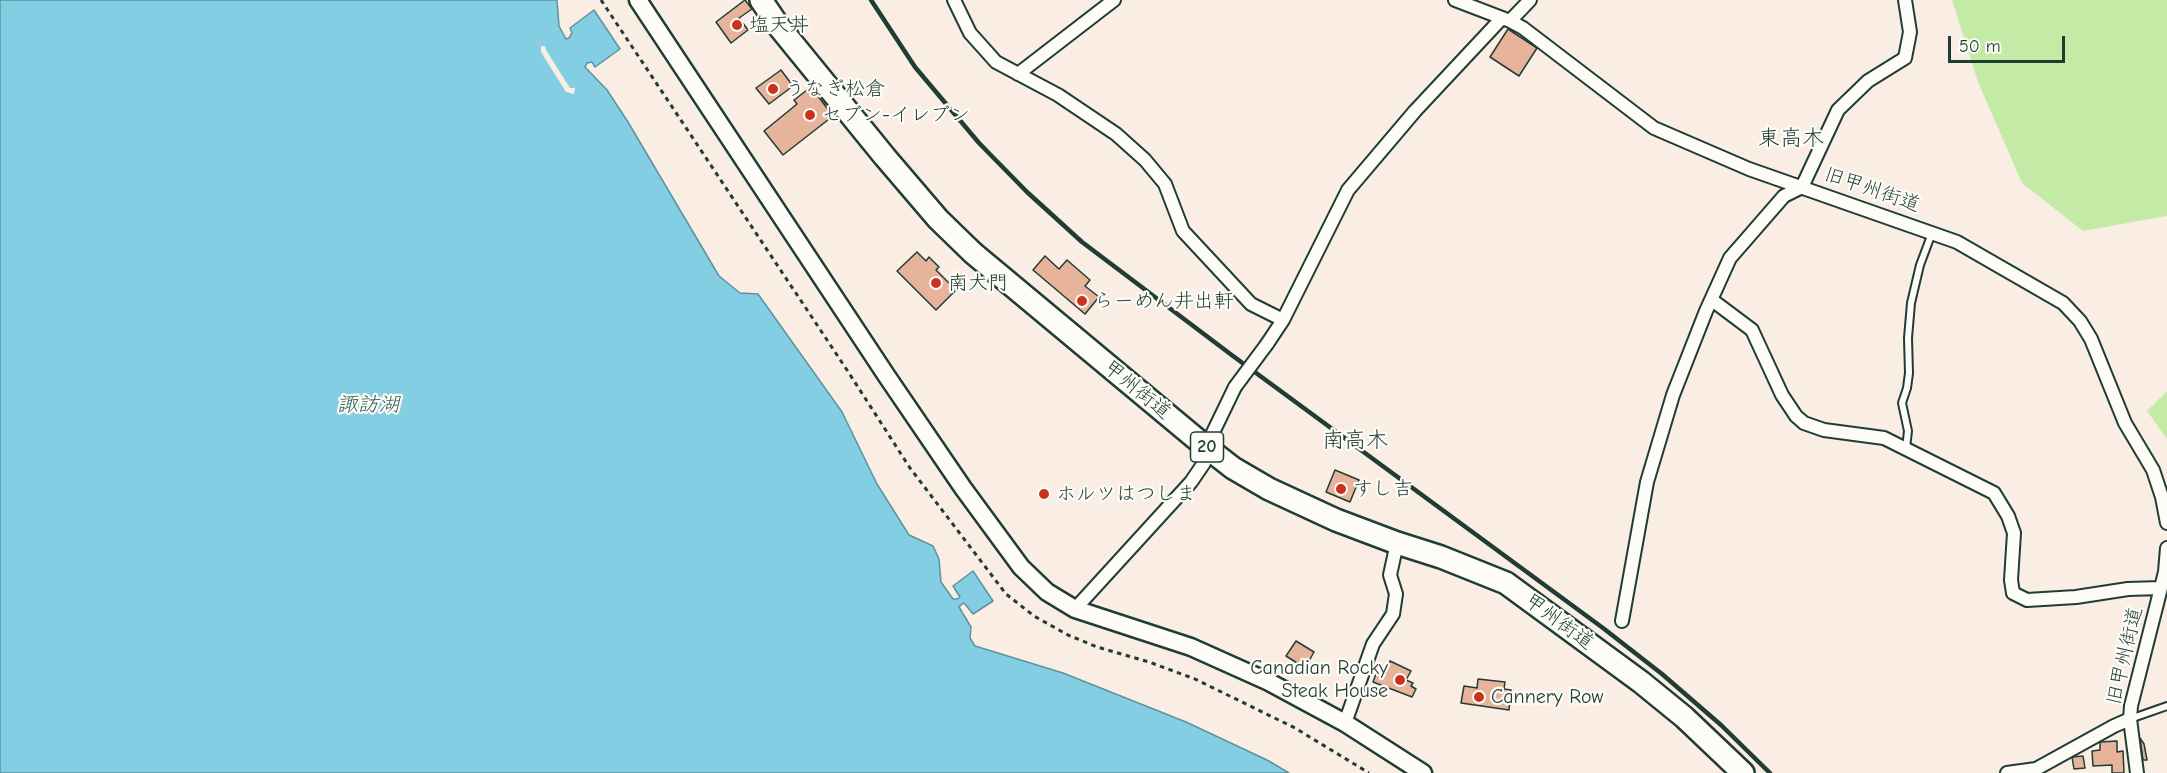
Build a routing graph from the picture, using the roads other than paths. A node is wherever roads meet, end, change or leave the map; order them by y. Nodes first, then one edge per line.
1 (638, 0) edge
2 (761, 0) edge
3 (954, 0) edge
4 (1114, 0) edge
5 (1455, 0) edge
6 (1530, 0) edge
7 (1905, 0) edge
8 (1506, 19) junction
9 (1018, 74) junction
10 (1802, 186) junction
11 (1932, 232) junction
12 (1712, 300) junction
13 (1283, 320) junction
14 (1206, 447) junction
15 (1906, 450) junction
16 (2167, 523) edge
17 (1397, 543) junction
18 (2167, 548) edge
19 (2161, 588) junction
20 (1075, 609) junction
21 (1622, 621) dead end
22 (2167, 706) edge
23 (2130, 719) junction
24 (1345, 723) junction
25 (1423, 773) edge
26 (1743, 773) edge
27 (2007, 773) edge
28 (2137, 773) edge

1 - 20 street
2 - 14 highway, 甲州街道 / 20
3 - 9 street
4 - 9 street
5 - 8 street, 旧甲州街道
6 - 8 street
7 - 10 street
8 - 10 street, 旧甲州街道
8 - 13 street
9 - 13 street
10 - 11 street, 旧甲州街道
10 - 12 street
11 - 15 lane
11 - 16 street, 旧甲州街道
12 - 15 street
12 - 21 street
13 - 14 street, bridge
14 - 17 highway, 甲州街道 / 20
14 - 20 street
15 - 19 street
17 - 24 street
17 - 26 highway, 甲州街道 / 20
18 - 19 street, 旧甲州街道
19 - 23 street, 旧甲州街道
20 - 24 street
22 - 23 lane
23 - 27 street
23 - 28 street, 旧甲州街道
24 - 25 street

